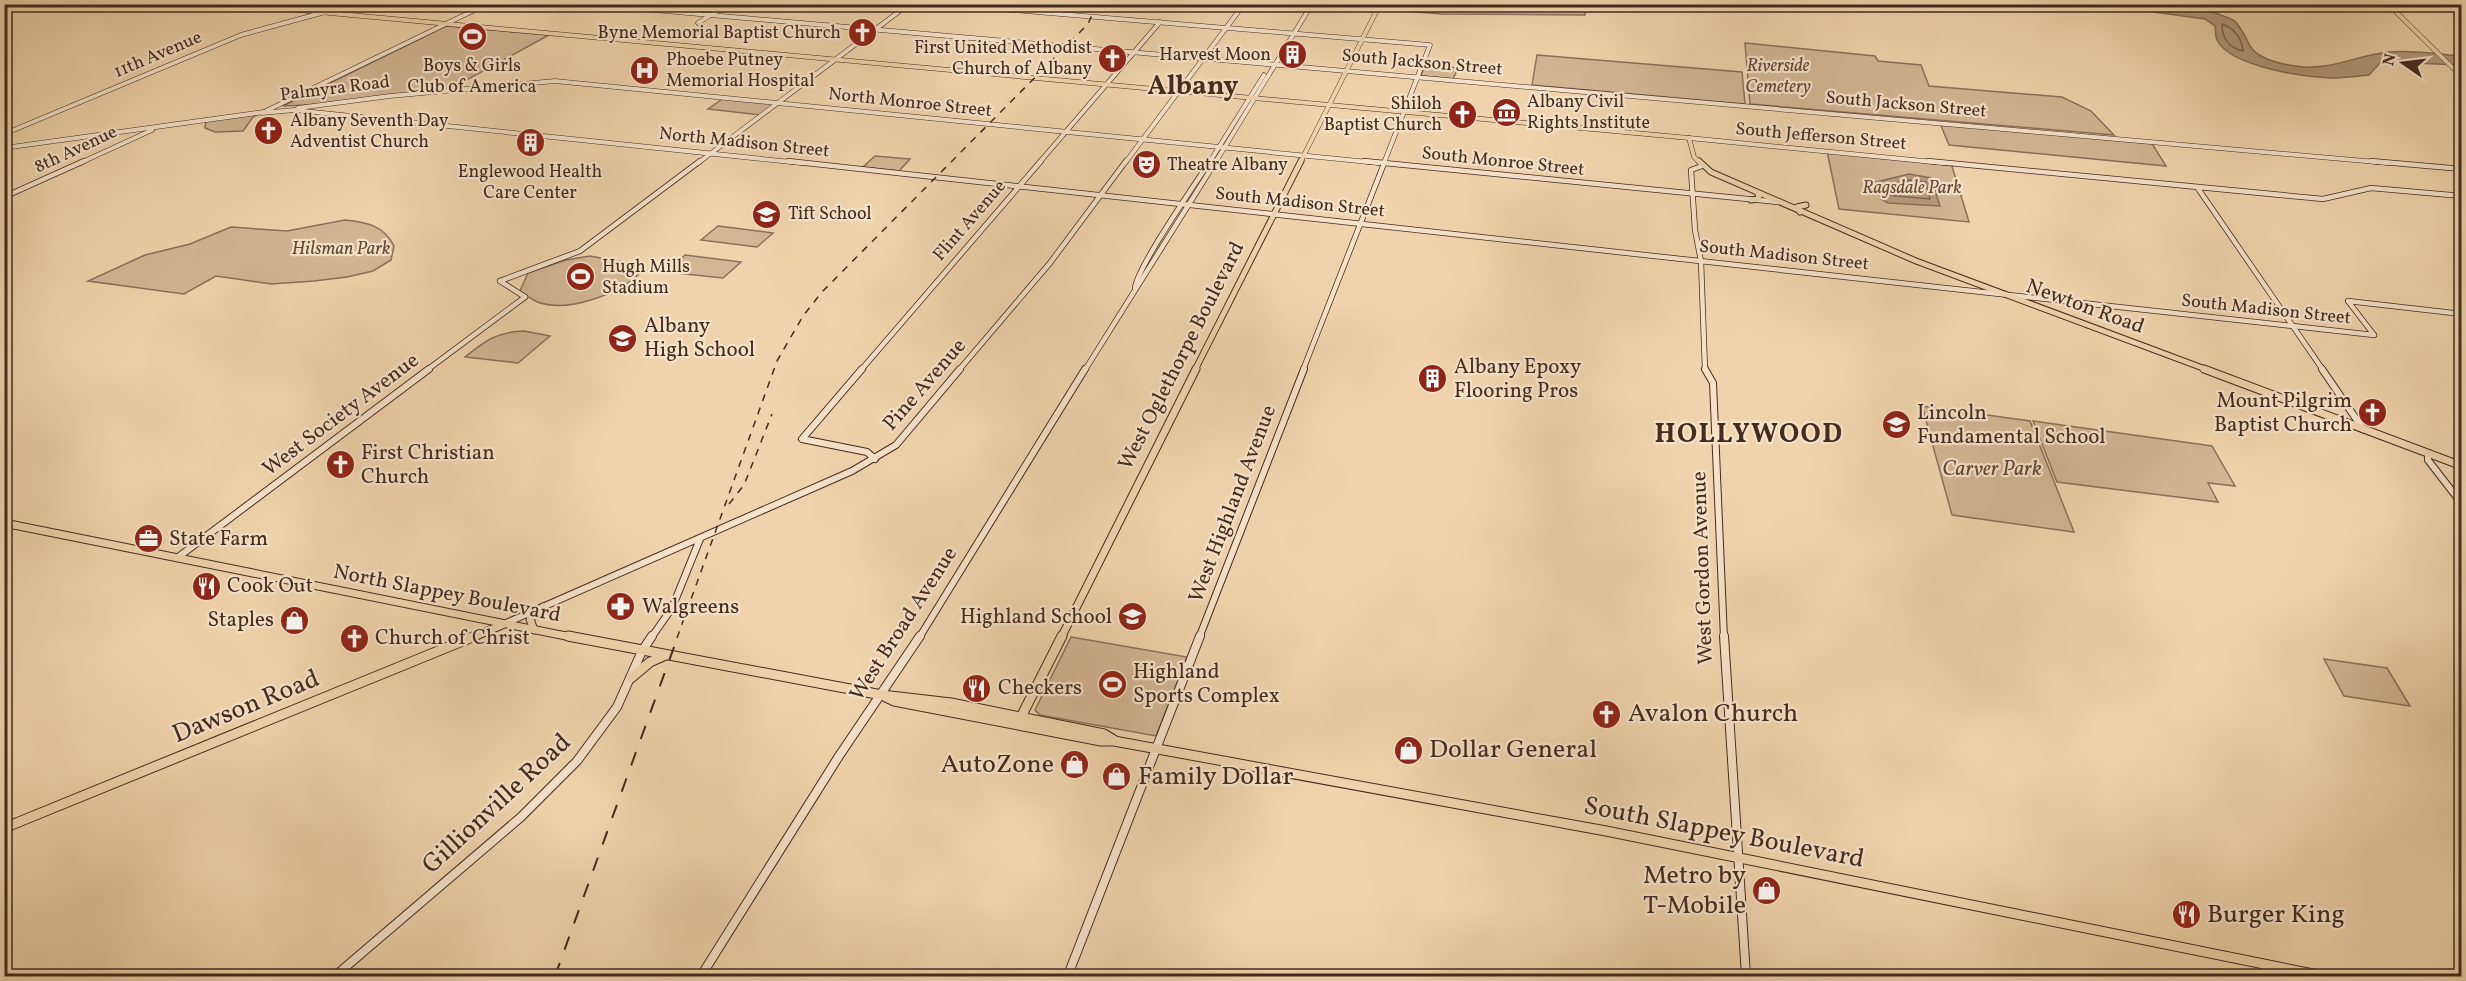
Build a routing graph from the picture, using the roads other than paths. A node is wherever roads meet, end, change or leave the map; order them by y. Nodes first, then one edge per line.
1 (231, 4) edge
2 (487, 4) edge
3 (586, 4) edge
4 (728, 4) edge
5 (909, 4) edge
6 (941, 4) edge
7 (1378, 4) edge
8 (2388, 4) edge
9 (1243, 5) edge
10 (1310, 5) edge
11 (1375, 10) junction
12 (323, 13) junction
13 (710, 15) junction
14 (1160, 22) junction
15 (698, 23) dead end
16 (446, 24) junction
17 (1227, 28) junction
18 (876, 29) junction
19 (1293, 33) junction
20 (1361, 39) junction
21 (1135, 52) junction
22 (1204, 58) junction
23 (835, 60) junction
24 (1274, 64) junction
25 (1346, 70) junction
26 (1418, 76) junction
27 (2462, 77) edge
28 (555, 81) joint
29 (1107, 84) junction
30 (1179, 91) junction
31 (1253, 98) junction
32 (776, 104) junction
33 (1328, 105) junction
34 (294, 110) joint
35 (1404, 112) junction
36 (262, 113) junction
37 (158, 127) junction
38 (1066, 132) junction
39 (4, 134) edge
40 (1689, 138) junction
41 (1142, 139) junction
42 (1218, 147) junction
43 (4, 148) edge
44 (1226, 148) junction
45 (711, 153) junction
46 (1303, 156) junction
47 (1384, 164) junction
48 (1702, 166) junction
49 (2462, 170) edge
50 (1019, 187) junction
51 (2197, 187) junction
52 (1693, 194) junction
53 (1758, 194) junction
54 (1100, 195) junction
55 (2462, 196) edge
56 (4, 197) edge
57 (1751, 200) junction
58 (1778, 202) junction
59 (1182, 204) junction
60 (1190, 205) junction
61 (1806, 205) dead end
62 (1802, 213) junction
63 (1274, 214) junction
64 (1361, 224) junction
65 (1701, 261) junction
66 (1135, 289) junction
67 (2002, 294) junction
68 (2462, 314) edge
69 (2295, 328) junction
70 (2363, 429) junction
71 (2428, 453) junction
72 (875, 459) junction
73 (2462, 466) edge
74 (2462, 504) edge
75 (4, 524) edge
76 (700, 539) junction
77 (177, 558) junction
78 (543, 607) junction
79 (503, 624) junction
80 (534, 630) junction
81 (642, 651) junction
82 (666, 655) junction
83 (631, 678) junction
84 (882, 695) junction
85 (1021, 717) junction
86 (999, 723) junction
87 (1035, 729) junction
88 (1114, 741) junction
89 (1158, 748) junction
90 (4, 828) edge
91 (1738, 856) junction
92 (335, 976) edge
93 (702, 976) edge
94 (1071, 976) edge
95 (1746, 976) edge
96 (2323, 976) edge

1 - 12 main road, South Jefferson Street
2 - 16 street
3 - 13 street, South Jackson Street
4 - 13 street
5 - 18 street
6 - 14 street
7 - 11 main road, West Oglethorpe Boulevard
8 - 27 main road
9 - 17 street, Pine Avenue
10 - 11 street
10 - 19 street, West Broad Avenue
11 - 20 main road, West Oglethorpe Boulevard
12 - 16 main road, South Jefferson Street
12 - 39 street, 11th Avenue
13 - 15 street
13 - 18 street, South Jackson Street
14 - 17 street
14 - 21 street, Flint Avenue
16 - 23 main road, South Jefferson Street
16 - 36 street
17 - 19 street
17 - 22 street, Pine Avenue
18 - 21 street, South Jackson Street
18 - 23 street
19 - 20 street
19 - 24 street, West Broad Avenue
20 - 25 main road, West Oglethorpe Boulevard
20 - 26 street, West Highland Avenue
21 - 22 street, South Jackson Street
21 - 29 street, Flint Avenue
22 - 24 street, South Jackson Street
22 - 30 street, Pine Avenue
23 - 29 main road, South Jefferson Street
23 - 32 street
24 - 25 street, South Jackson Street
24 - 31 street, West Broad Avenue
25 - 26 street, South Jackson Street
25 - 33 main road, West Oglethorpe Boulevard
26 - 35 street, West Highland Avenue
26 - 49 street, South Jackson Street
28 - 32 street, North Monroe Street
28 - 36 street, Palmyra Road
29 - 30 main road, South Jefferson Street
29 - 38 street, Flint Avenue
30 - 31 main road, South Jefferson Street
30 - 41 street, Pine Avenue
31 - 33 main road, South Jefferson Street
31 - 42 street, West Broad Avenue
31 - 44 street, West Broad Avenue
32 - 38 street, North Monroe Street
32 - 45 street
33 - 35 main road, South Jefferson Street
33 - 46 main road, West Oglethorpe Boulevard
34 - 36 street, Palmyra Road
34 - 45 street, North Madison Street
35 - 40 main road, South Jefferson Street
35 - 47 street, West Highland Avenue
36 - 37 street, Palmyra Road
37 - 43 street, Palmyra Road
37 - 56 street, 8th Avenue
38 - 41 street, North Monroe Street
38 - 50 street, Flint Avenue
40 - 48 main road
40 - 51 street, South Jefferson Street
41 - 42 street, North Monroe Street
41 - 54 street, Pine Avenue
42 - 44 street, North Monroe Street
42 - 59 street, West Broad Avenue
44 - 46 street, South Monroe Street
44 - 60 street, West Broad Avenue
45 - 50 street, North Madison Street
45 - 77 street, West Society Avenue
46 - 47 street, South Monroe Street
46 - 63 main road, West Oglethorpe Boulevard
47 - 52 street, South Monroe Street
47 - 64 street, West Highland Avenue
48 - 52 street, West Gordon Avenue
48 - 53 main road, Newton Road
50 - 54 street, North Madison Street
50 - 72 street, Flint Avenue
51 - 55 street, South Jefferson Street
51 - 69 street
52 - 57 street, South Monroe Street
52 - 65 street, West Gordon Avenue
53 - 57 main road
53 - 58 main road, Newton Road
54 - 59 street, North Madison Street
54 - 72 street, Pine Avenue
57 - 58 street, South Monroe Street
58 - 62 main road, Newton Road
59 - 60 street, North Madison Street
59 - 66 street, West Broad Avenue
60 - 63 street, South Madison Street
60 - 66 street, West Broad Avenue
61 - 62 main road
62 - 67 main road, Newton Road
63 - 64 street, South Madison Street
63 - 85 main road, West Oglethorpe Boulevard
64 - 65 street, South Madison Street
64 - 89 street, West Highland Avenue
65 - 67 street, South Madison Street
65 - 91 street, West Gordon Avenue
66 - 84 street, West Broad Avenue
67 - 69 street, South Madison Street
67 - 70 main road, Newton Road
68 - 69 street, South Madison Street
69 - 70 street
70 - 71 main road, Newton Road
71 - 73 main road, Newton Road
71 - 74 street
72 - 76 street, Pine Avenue
75 - 77 main road, North Slappey Boulevard
76 - 78 street, Pine Avenue
76 - 81 street, Gillionville Road
77 - 79 main road, North Slappey Boulevard
78 - 79 street, Pine Avenue
78 - 80 main road
79 - 80 main road, North Slappey Boulevard
79 - 90 main road, Dawson Road
80 - 81 main road, North Slappey Boulevard
81 - 82 main road, North Slappey Boulevard
81 - 83 street, Gillionville Road
82 - 83 main road
82 - 84 main road, North Slappey Boulevard
83 - 92 street, Gillionville Road
84 - 85 main road, North Slappey Boulevard
84 - 86 main road, North Slappey Boulevard
84 - 93 street, West Broad Avenue
85 - 86 main road
85 - 87 main road
85 - 88 main road, South Slappey Boulevard
86 - 87 main road, South Slappey Boulevard
87 - 88 main road, South Slappey Boulevard
88 - 89 main road, South Slappey Boulevard
89 - 91 main road, South Slappey Boulevard
89 - 94 street, West Highland Avenue
91 - 95 street, West Gordon Avenue
91 - 96 main road, South Slappey Boulevard

